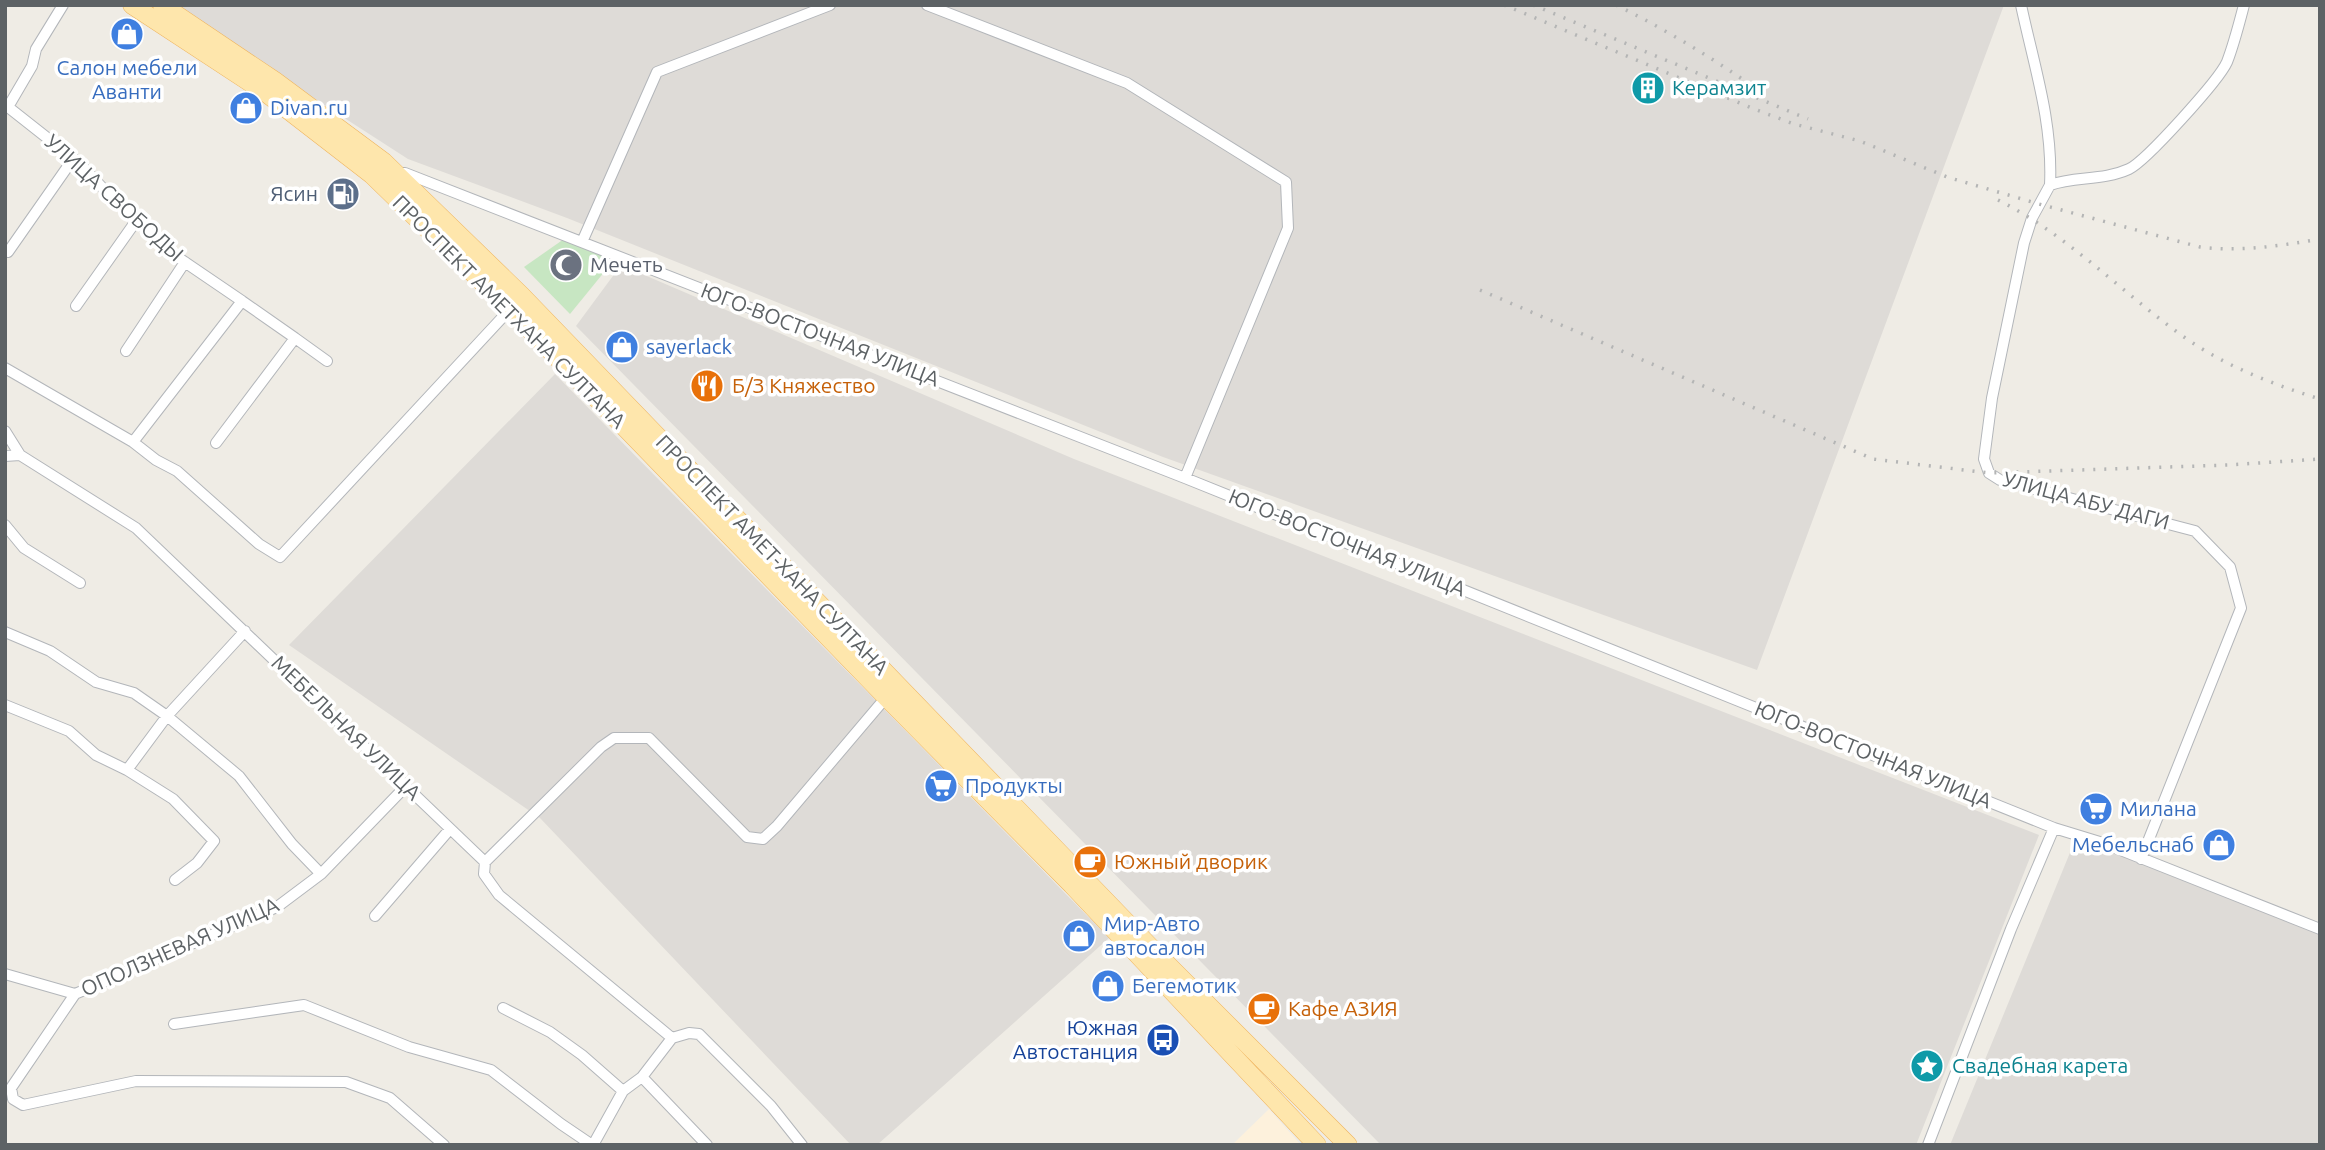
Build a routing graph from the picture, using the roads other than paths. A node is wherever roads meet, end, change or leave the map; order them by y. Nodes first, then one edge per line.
1 (63, 5) edge
2 (132, 5) edge
3 (162, 5) edge
4 (830, 5) edge
5 (927, 5) edge
6 (2021, 5) edge
7 (2244, 5) edge
8 (7, 109) edge
9 (73, 159) junction
10 (396, 173) junction
11 (372, 175) junction
12 (2050, 185) junction
13 (136, 221) junction
14 (582, 242) junction
15 (8, 252) dead end
16 (185, 262) junction
17 (242, 302) junction
18 (516, 303) junction
19 (76, 306) dead end
20 (295, 338) junction
21 (126, 351) dead end
22 (327, 361) dead end
23 (5, 368) edge
24 (5, 431) edge
25 (134, 442) junction
26 (216, 443) dead end
27 (20, 455) junction
28 (5, 456) edge
29 (1185, 478) junction
30 (5, 525) edge
31 (80, 583) dead end
32 (245, 631) junction
33 (5, 632) edge
34 (892, 691) junction
35 (5, 705) edge
36 (167, 716) junction
37 (127, 770) junction
38 (407, 786) junction
39 (2054, 828) junction
40 (450, 829) junction
41 (2141, 859) junction
42 (485, 862) junction
43 (321, 874) junction
44 (175, 880) dead end
45 (375, 916) dead end
46 (2320, 929) edge
47 (5, 974) edge
48 (75, 993) junction
49 (503, 1008) dead end
50 (174, 1024) dead end
51 (672, 1038) junction
52 (642, 1077) junction
53 (623, 1091) junction
54 (9, 1102) edge
55 (444, 1145) edge
56 (592, 1145) edge
57 (707, 1145) edge
58 (802, 1145) edge
59 (1317, 1145) edge
60 (1349, 1145) edge
61 (1928, 1145) edge

1 - 8 street, УЛИЦА СВОБОДЫ
2 - 11 main road, ПРОСПЕКТ АМЕТХАНА СУЛТАНА
3 - 10 main road, ПРОСПЕКТ АМЕТ-ХАНА СУЛТАНА
4 - 14 street
5 - 29 street
6 - 12 street
7 - 12 street
8 - 9 street, УЛИЦА СВОБОДЫ
9 - 13 street, УЛИЦА СВОБОДЫ
9 - 15 street
10 - 11 street, ЮГО-ВОСТОЧНАЯ УЛИЦА
10 - 14 street, ЮГО-ВОСТОЧНАЯ УЛИЦА
10 - 18 main road, ПРОСПЕКТ АМЕТ-ХАНА СУЛТАНА
11 - 18 main road, ПРОСПЕКТ АМЕТХАНА СУЛТАНА
12 - 41 street, УЛИЦА АБУ ДАГИ
13 - 16 street, УЛИЦА СВОБОДЫ
13 - 19 street
14 - 29 street, ЮГО-ВОСТОЧНАЯ УЛИЦА
16 - 17 street, УЛИЦА СВОБОДЫ
16 - 21 street
17 - 20 street, УЛИЦА СВОБОДЫ
17 - 25 street
18 - 25 street
18 - 34 main road, ПРОСПЕКТ АМЕТ-ХАНА СУЛТАНА
20 - 22 street, УЛИЦА СВОБОДЫ
20 - 26 street
23 - 25 street
24 - 27 street, МЕБЕЛЬНАЯ УЛИЦА
27 - 28 street
27 - 32 street, МЕБЕЛЬНАЯ УЛИЦА
29 - 39 street, ЮГО-ВОСТОЧНАЯ УЛИЦА
30 - 31 street
32 - 36 street
32 - 38 street, МЕБЕЛЬНАЯ УЛИЦА
33 - 36 street
34 - 42 street
34 - 59 main road
34 - 60 main road, ПРОСПЕКТ АМЕТ-ХАНА СУЛТАНА
35 - 37 street
36 - 37 street
36 - 43 street
37 - 44 street
38 - 40 street, МЕБЕЛЬНАЯ УЛИЦА
38 - 43 street, ОПОЛЗНЕВАЯ УЛИЦА
39 - 41 street, ЮГО-ВОСТОЧНАЯ УЛИЦА
39 - 61 street
40 - 42 street, МЕБЕЛЬНАЯ УЛИЦА
40 - 45 street
41 - 46 street, ЮГО-ВОСТОЧНАЯ УЛИЦА
42 - 51 street, МЕБЕЛЬНАЯ УЛИЦА
43 - 48 street, ОПОЛЗНЕВАЯ УЛИЦА
47 - 48 street
48 - 54 street, ОПОЛЗНЕВАЯ УЛИЦА
49 - 53 street
50 - 56 street
51 - 52 street
51 - 58 street
52 - 53 street
52 - 57 street
53 - 56 street
54 - 55 street, ОПОЛЗНЕВАЯ УЛИЦА

